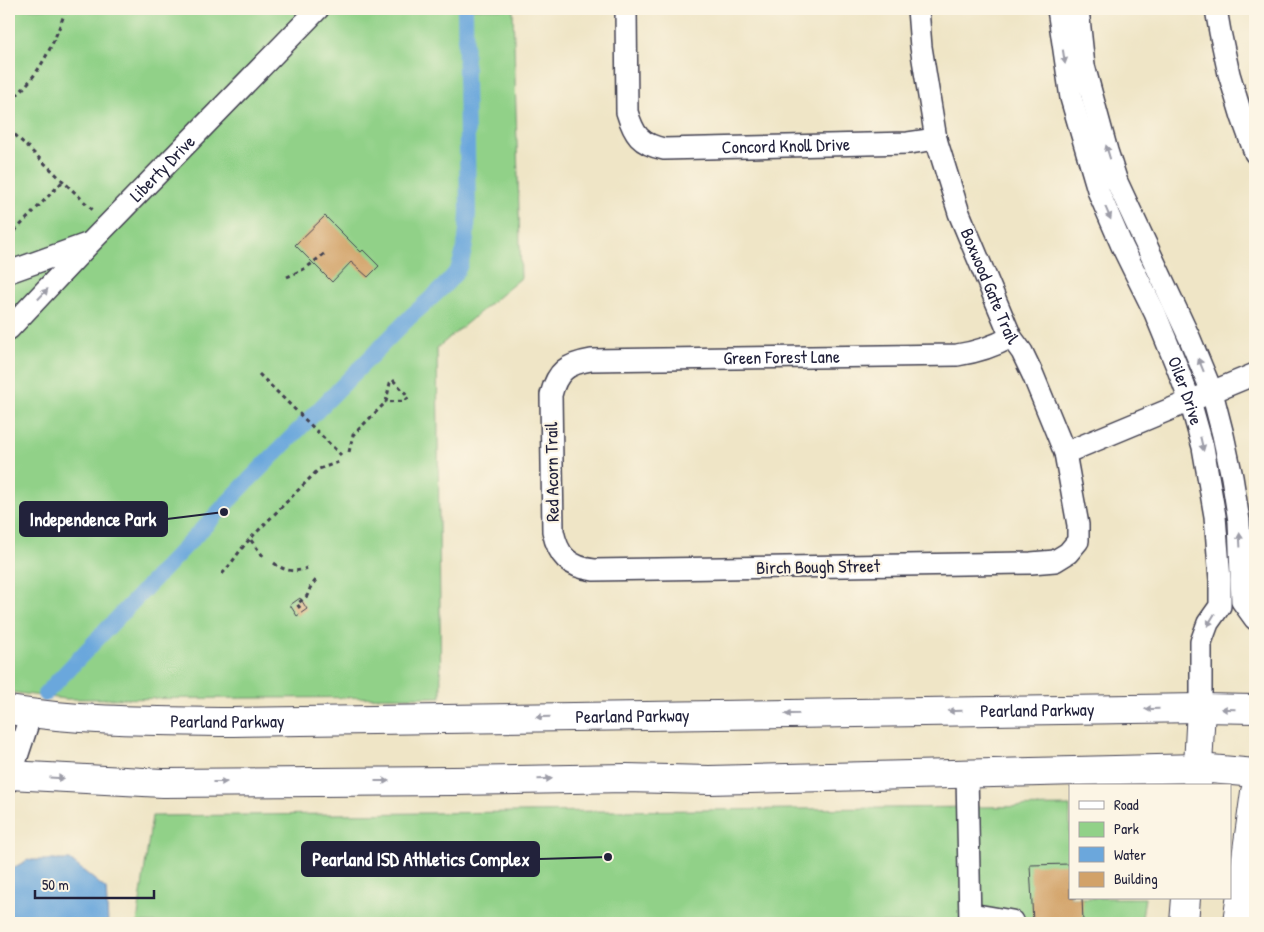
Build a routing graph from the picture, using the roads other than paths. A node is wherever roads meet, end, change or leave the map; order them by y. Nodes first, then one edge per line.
1 (318, 9) edge
2 (626, 9) edge
3 (918, 9) edge
4 (1058, 9) edge
5 (1078, 9) edge
6 (1216, 9) edge
7 (1247, 100) edge
8 (936, 139) junction
9 (1255, 153) edge
10 (90, 243) junction
11 (9, 272) edge
12 (9, 329) edge
13 (1011, 337) junction
14 (1255, 374) edge
15 (555, 380) joint
16 (1212, 392) junction
17 (1190, 401) junction
18 (1064, 453) junction
19 (1068, 553) joint
20 (567, 560) joint
21 (1255, 619) edge
22 (1201, 708) junction
23 (1255, 709) edge
24 (20, 712) edge
25 (1255, 773) edge
26 (967, 774) junction
27 (10, 777) edge
28 (1198, 777) edge
29 (1255, 792) edge
30 (1186, 900) edge
31 (970, 918) edge
32 (1013, 923) edge
33 (1184, 923) edge
34 (1237, 923) edge

1 - 10 street, Liberty Drive
2 - 8 street, Concord Knoll Drive
3 - 8 street, Boxwood Gate Trail
4 -> 17 street, Oiler Drive
16 -> 5 street, Oiler Drive
6 - 7 street
7 - 9 street
8 - 13 street, Boxwood Gate Trail
10 - 11 street
12 -> 10 street, Liberty Drive
13 - 15 street, Green Forest Lane
13 - 18 street, Boxwood Gate Trail
14 - 16 street
15 - 20 street, Red Acorn Trail
16 - 17 street
21 -> 16 street, Oiler Drive
17 - 18 street
17 -> 22 street, Oiler Drive
18 - 19 street, Boxwood Gate Trail
19 - 20 street, Birch Bough Street
23 -> 22 main road, Pearland Parkway
22 -> 24 main road, Pearland Parkway
22 - 28 main road, Oiler Drive
24 - 27 street
25 - 28 main road
27 -> 26 main road
26 - 28 main road
26 - 31 street
29 - 34 main road
30 - 33 main road
31 - 32 street

